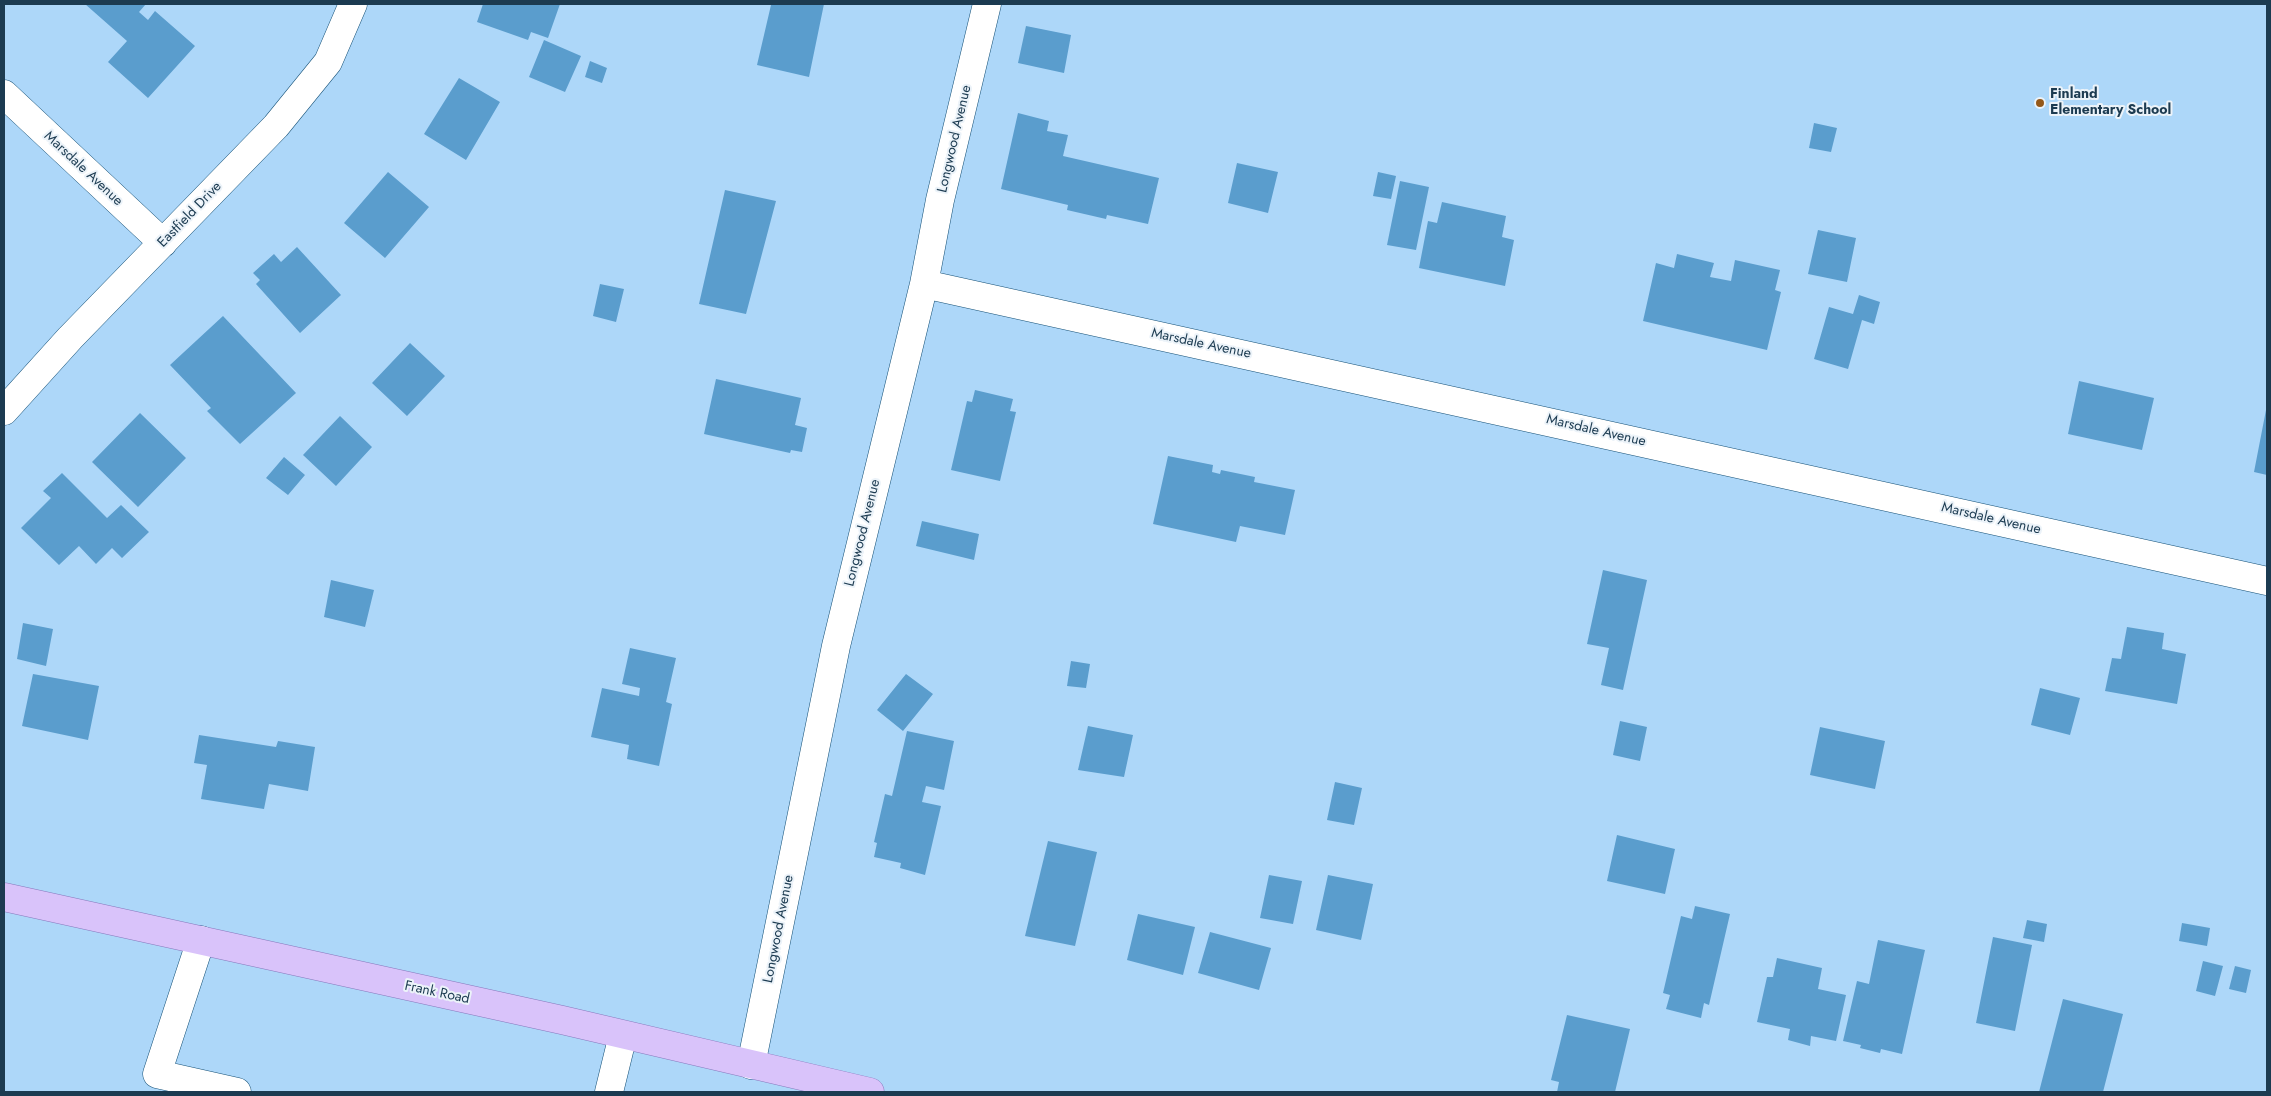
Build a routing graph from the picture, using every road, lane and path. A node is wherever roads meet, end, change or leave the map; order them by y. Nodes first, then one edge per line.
1 (353, 4) edge
2 (987, 4) edge
3 (4, 94) edge
4 (163, 243) junction
5 (924, 284) junction
6 (4, 411) edge
7 (2267, 581) edge
8 (4, 897) edge
9 (201, 940) junction
10 (623, 1035) junction
11 (751, 1065) junction
12 (860, 1091) edge
13 (237, 1092) edge
14 (609, 1092) edge

1 - 4 street, Eastfield Drive
2 - 5 street, Longwood Avenue
3 - 4 street, Marsdale Avenue
4 - 6 street, Eastfield Drive
5 - 7 street, Marsdale Avenue
5 - 11 street, Longwood Avenue
8 - 9 main road, Frank Road
9 - 10 main road, Frank Road
9 - 13 street
10 - 11 main road, Frank Road
10 - 14 street
11 - 12 main road, Frank Road

